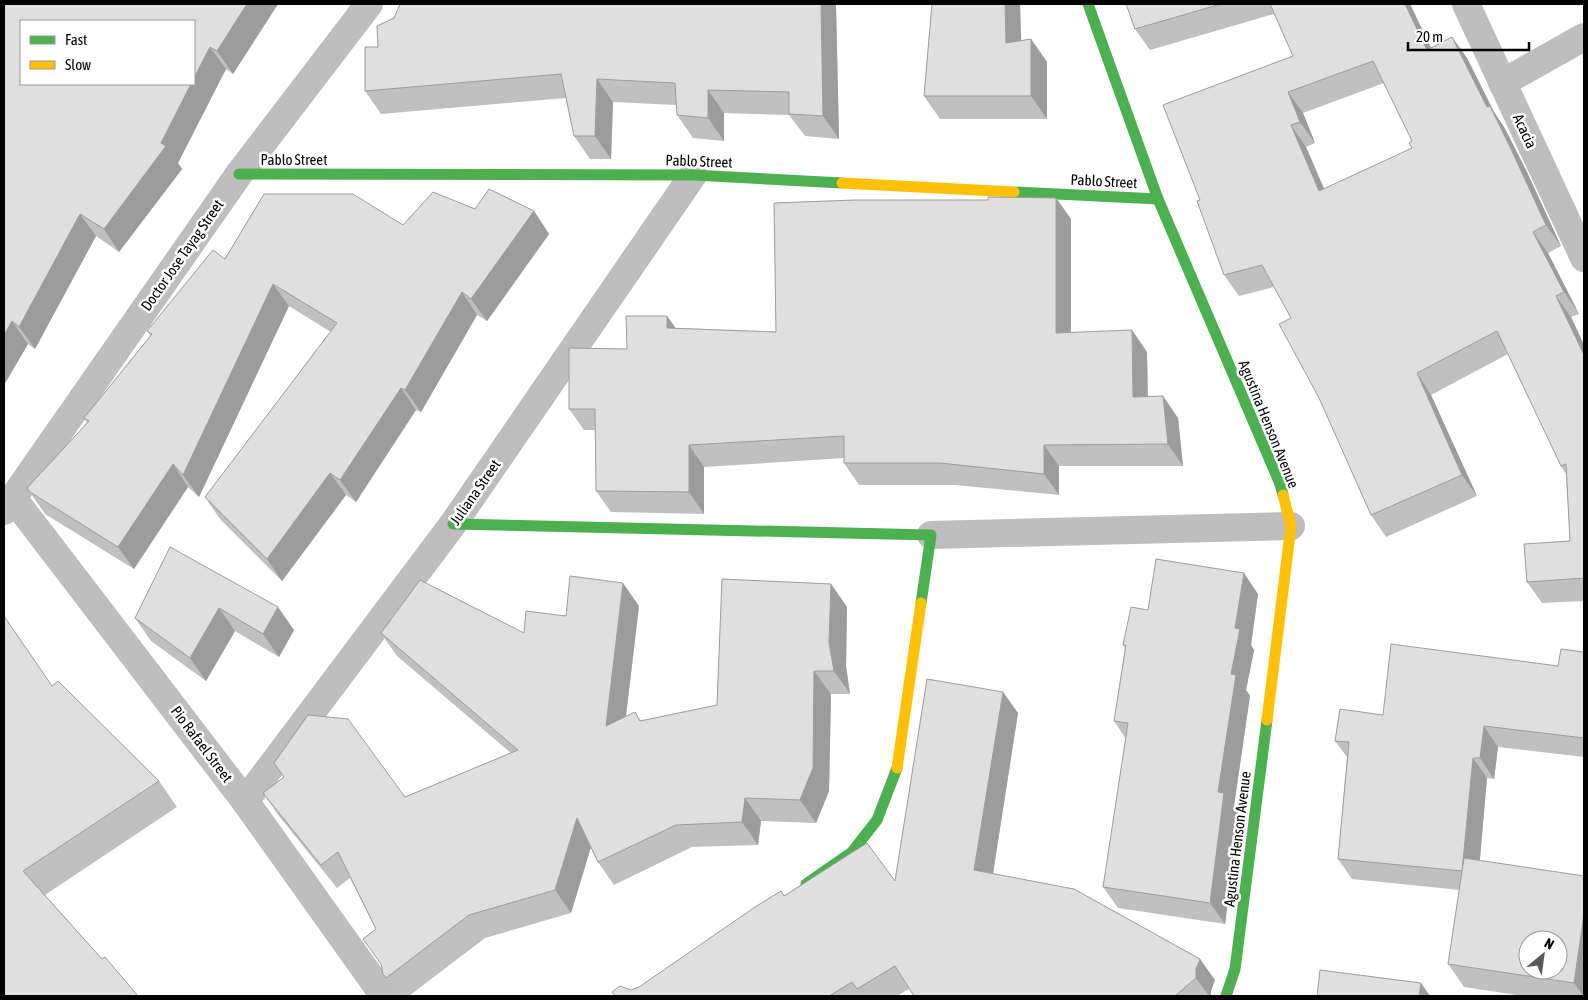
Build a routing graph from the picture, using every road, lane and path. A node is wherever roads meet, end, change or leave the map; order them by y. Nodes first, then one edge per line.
1 (369, 4) edge
2 (1088, 4) edge
3 (1466, 4) edge
4 (1584, 37) edge
5 (1502, 83) junction
6 (239, 174) junction
7 (692, 175) junction
8 (1158, 199) junction
9 (1584, 258) edge
10 (8, 504) edge
11 (453, 524) junction
12 (1291, 526) junction
13 (931, 535) junction
14 (246, 801) junction
15 (796, 890) edge
16 (384, 996) edge
17 (1226, 996) edge

1 - 6 street, Doctor Jose Tayag Street
2 - 8 street, Agustina Henson Avenue
3 - 5 street, Acacia
4 - 5 street
5 - 9 street, Acacia
6 - 7 street, Pablo Street
6 - 10 street, Doctor Jose Tayag Street
7 - 8 street, Pablo Street
7 - 11 street, Juliana Street
8 - 12 street, Agustina Henson Avenue
10 - 14 street, Pio Rafael Street
11 - 13 street
11 - 14 street, Juliana Street
12 - 13 street
12 - 17 street, Agustina Henson Avenue
13 - 15 street
14 - 16 street, Pio Rafael Street

